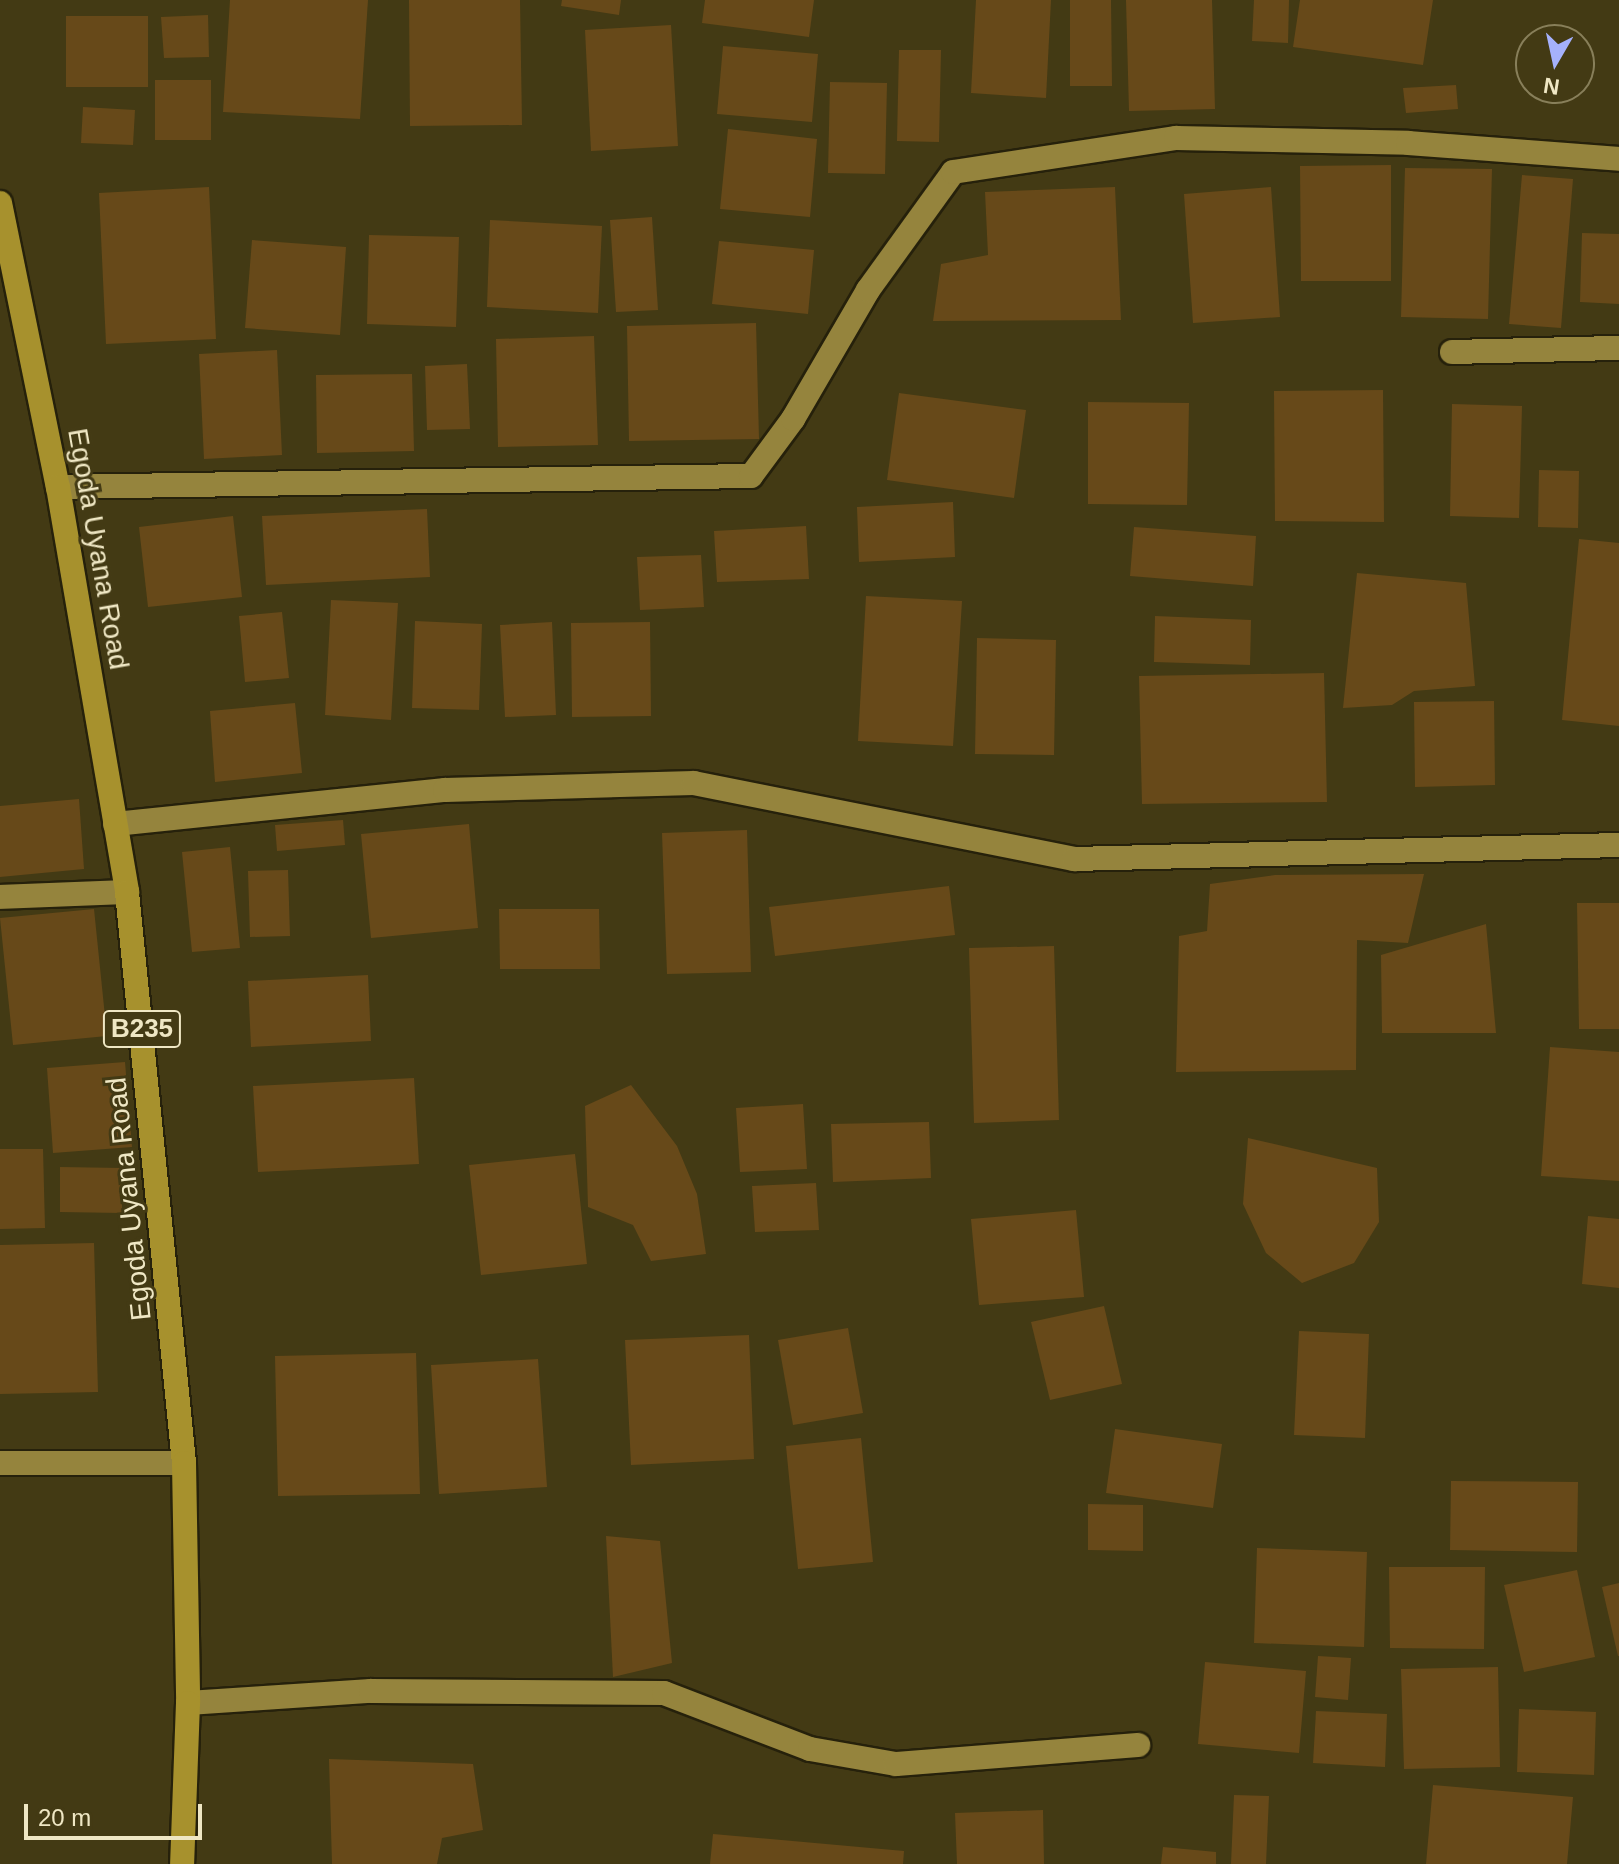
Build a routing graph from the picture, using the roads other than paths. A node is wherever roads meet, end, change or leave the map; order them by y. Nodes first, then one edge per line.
1 (1619, 159) edge
2 (0, 203) edge
3 (1619, 348) edge
4 (1452, 352) dead end
5 (58, 487) junction
6 (115, 824) junction
7 (1619, 845) edge
8 (127, 892) junction
9 (0, 897) edge
10 (0, 1463) edge
11 (184, 1463) junction
12 (188, 1703) junction
13 (1138, 1745) dead end
14 (182, 1864) edge

1 - 5 street
2 - 5 main road, Egoda Uyana Road / B235
3 - 4 street
5 - 6 main road, Egoda Uyana Road / B235
6 - 7 street
6 - 8 main road, Egoda Uyana Road / B235
8 - 9 street
8 - 11 main road, Egoda Uyana Road / B235
10 - 11 street
11 - 12 main road, Egoda Uyana Road / B235
12 - 13 street
12 - 14 main road, Egoda Uyana Road / B235

